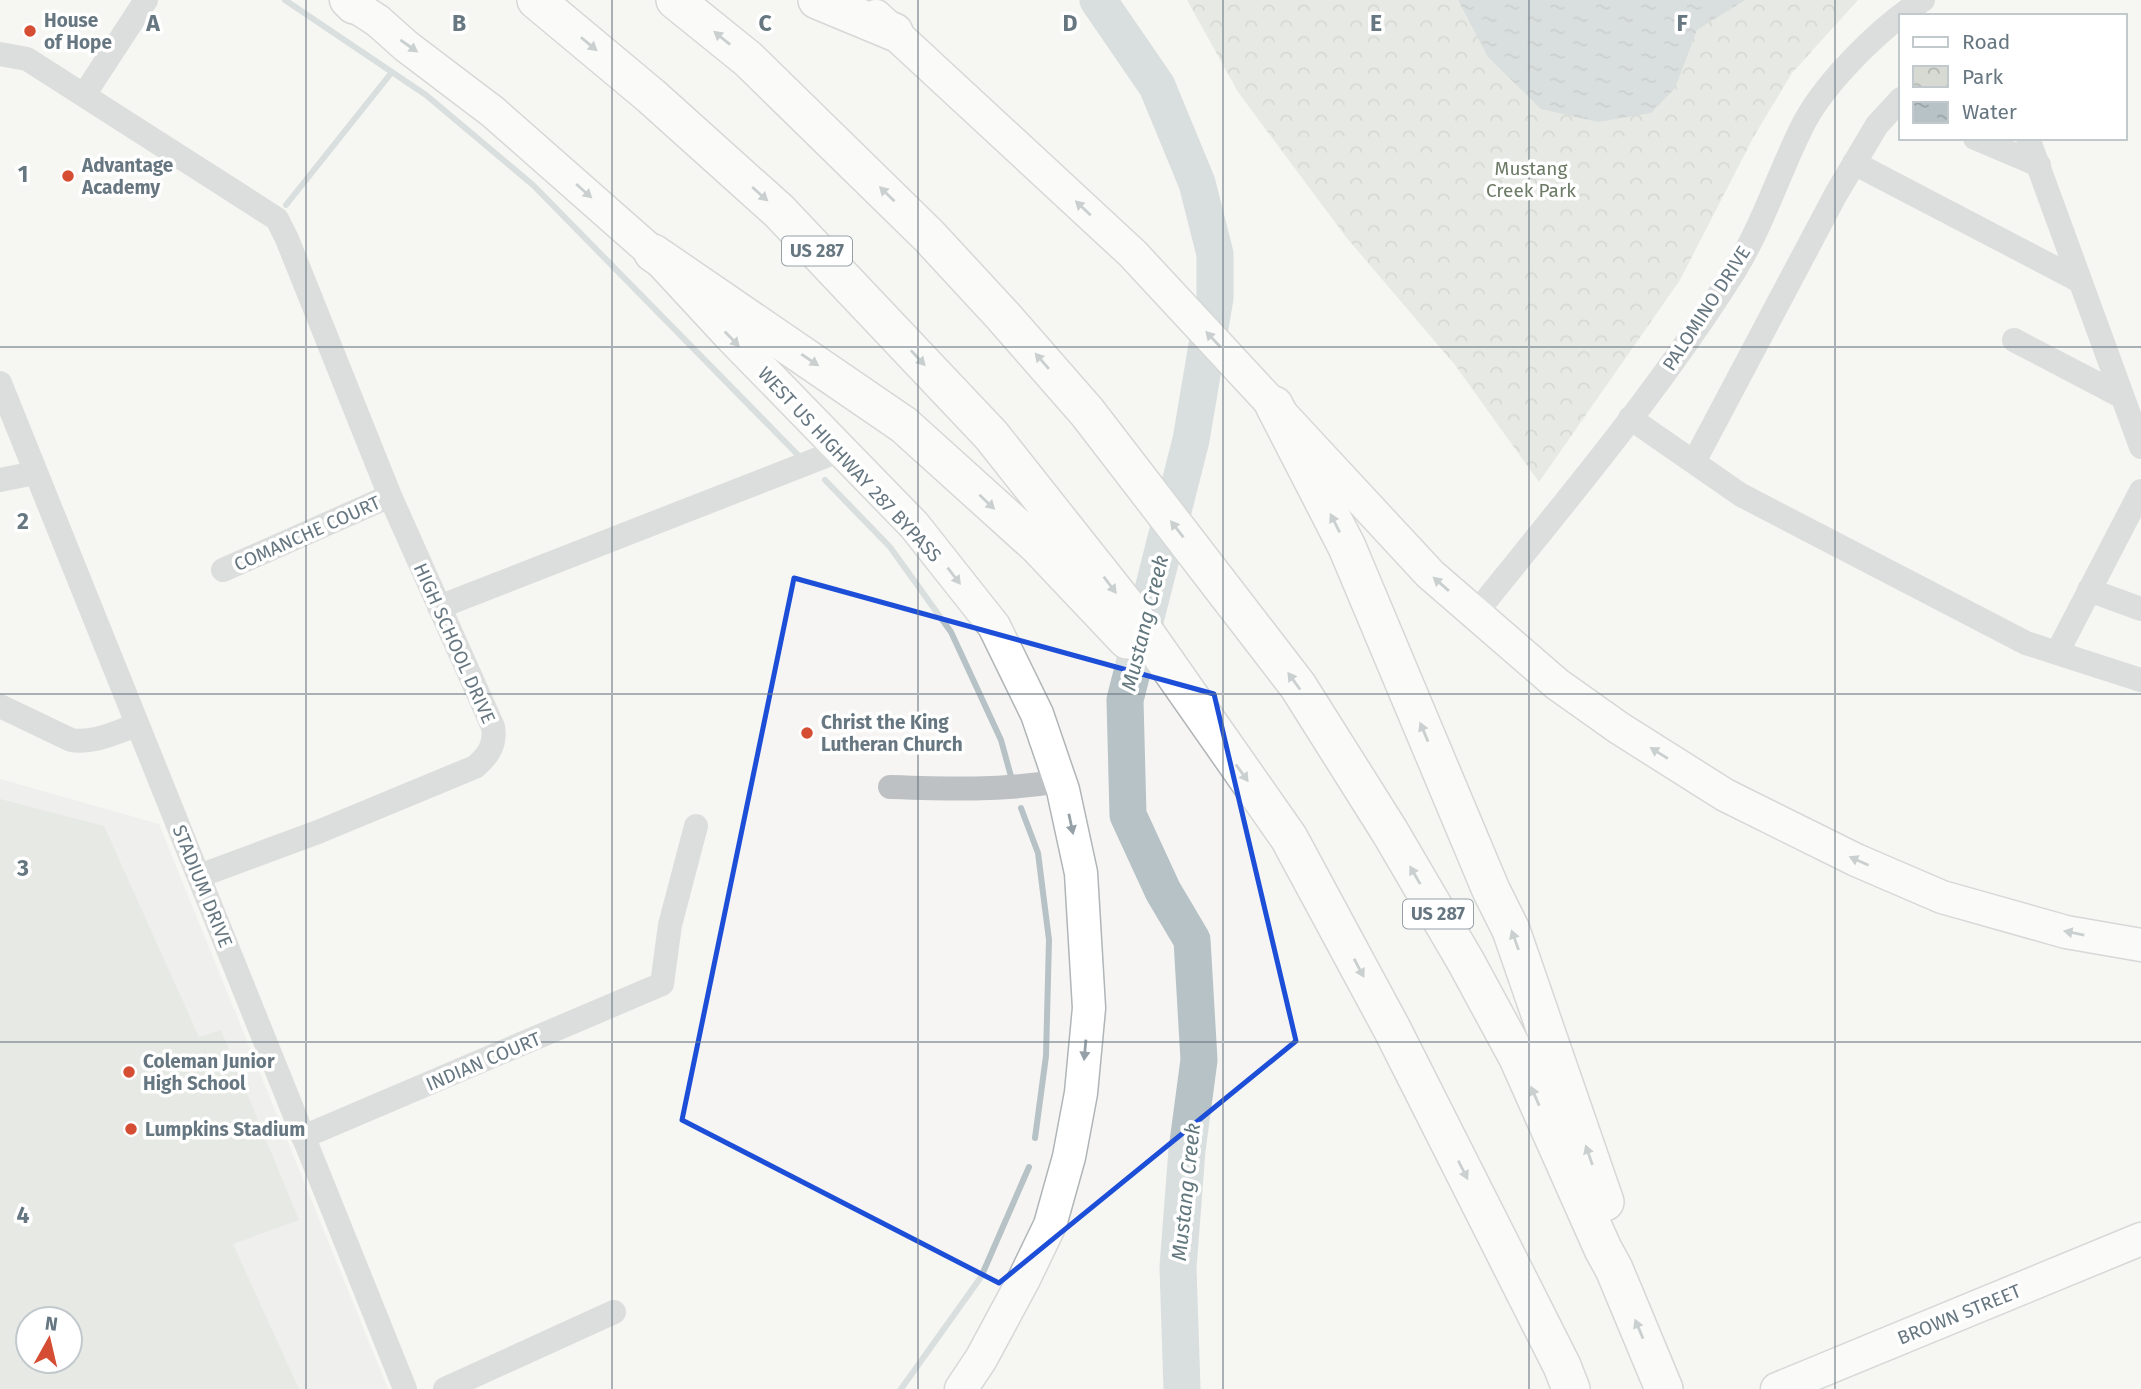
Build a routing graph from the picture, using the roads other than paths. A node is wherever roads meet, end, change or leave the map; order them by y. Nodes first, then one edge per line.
1 (146, 0) edge
2 (536, 0) edge
3 (675, 0) edge
4 (817, 0) edge
5 (860, 0) edge
6 (350, 2) edge
7 (1899, 16) edge
8 (894, 32) junction
9 (0, 54) edge
10 (84, 95) junction
11 (1899, 101) edge
12 (1980, 140) edge
13 (2029, 140) edge
14 (1854, 163) junction
15 (2039, 166) junction
16 (653, 253) junction
17 (2080, 281) junction
18 (2014, 340) dead end
19 (0, 383) edge
20 (2121, 396) junction
21 (1267, 397) junction
22 (1630, 418) junction
23 (2141, 447) edge
24 (841, 450) junction
25 (1694, 462) junction
26 (35, 473) junction
27 (0, 480) edge
28 (2141, 491) edge
29 (390, 496) junction
30 (223, 570) dead end
31 (2089, 590) junction
32 (439, 607) junction
33 (2141, 609) edge
34 (1475, 614) junction
35 (2057, 653) junction
36 (2141, 680) edge
37 (0, 706) edge
38 (1202, 717) junction
39 (137, 725) junction
40 (1060, 781) junction
41 (890, 787) dead end
42 (696, 825) dead end
43 (199, 876) junction
44 (2141, 945) edge
45 (303, 1137) junction
46 (2141, 1239) edge
47 (1614, 1269) junction
48 (614, 1312) dead end
49 (1786, 1385) edge
50 (405, 1389) edge
51 (445, 1389) edge
52 (961, 1389) edge
53 (1571, 1389) edge
54 (1664, 1389) edge

1 - 10 street
2 -> 38 highway, US 287
47 -> 3 highway, US 287
4 - 8 highway
5 - 8 main road
6 -> 16 main road, WEST US HIGHWAY 287 BYPASS
7 - 22 street, PALOMINO DRIVE
21 -> 8 main road
9 - 10 street, HIGH SCHOOL DRIVE
10 - 29 street, HIGH SCHOOL DRIVE
11 - 14 street
12 - 15 street
13 - 15 street
14 - 17 street
14 - 25 street
15 - 17 street
16 -> 24 main road, WEST US HIGHWAY 287 BYPASS
16 -> 38 highway
17 - 20 street
18 - 20 street
19 - 26 street, STADIUM DRIVE
20 - 23 street
34 -> 21 main road
47 -> 21 highway
22 - 25 street
22 - 34 street, PALOMINO DRIVE
24 - 32 street
24 -> 40 main road, WEST US HIGHWAY 287 BYPASS
25 - 35 street
26 - 27 street
26 - 39 street, STADIUM DRIVE
28 - 31 street
29 - 30 street, COMANCHE COURT
29 - 32 street, HIGH SCHOOL DRIVE
31 - 33 street
31 - 35 street
32 - 43 street, HIGH SCHOOL DRIVE
44 -> 34 main road
35 - 36 street
37 - 39 street
38 -> 53 highway, US 287
39 - 43 street, STADIUM DRIVE
40 - 41 street
40 -> 52 main road, WEST US HIGHWAY 287 BYPASS
42 - 45 street, INDIAN COURT
43 - 45 street, STADIUM DRIVE
45 - 50 street, STADIUM DRIVE
46 - 49 main road, BROWN STREET
54 -> 47 highway, US 287
48 - 51 street

